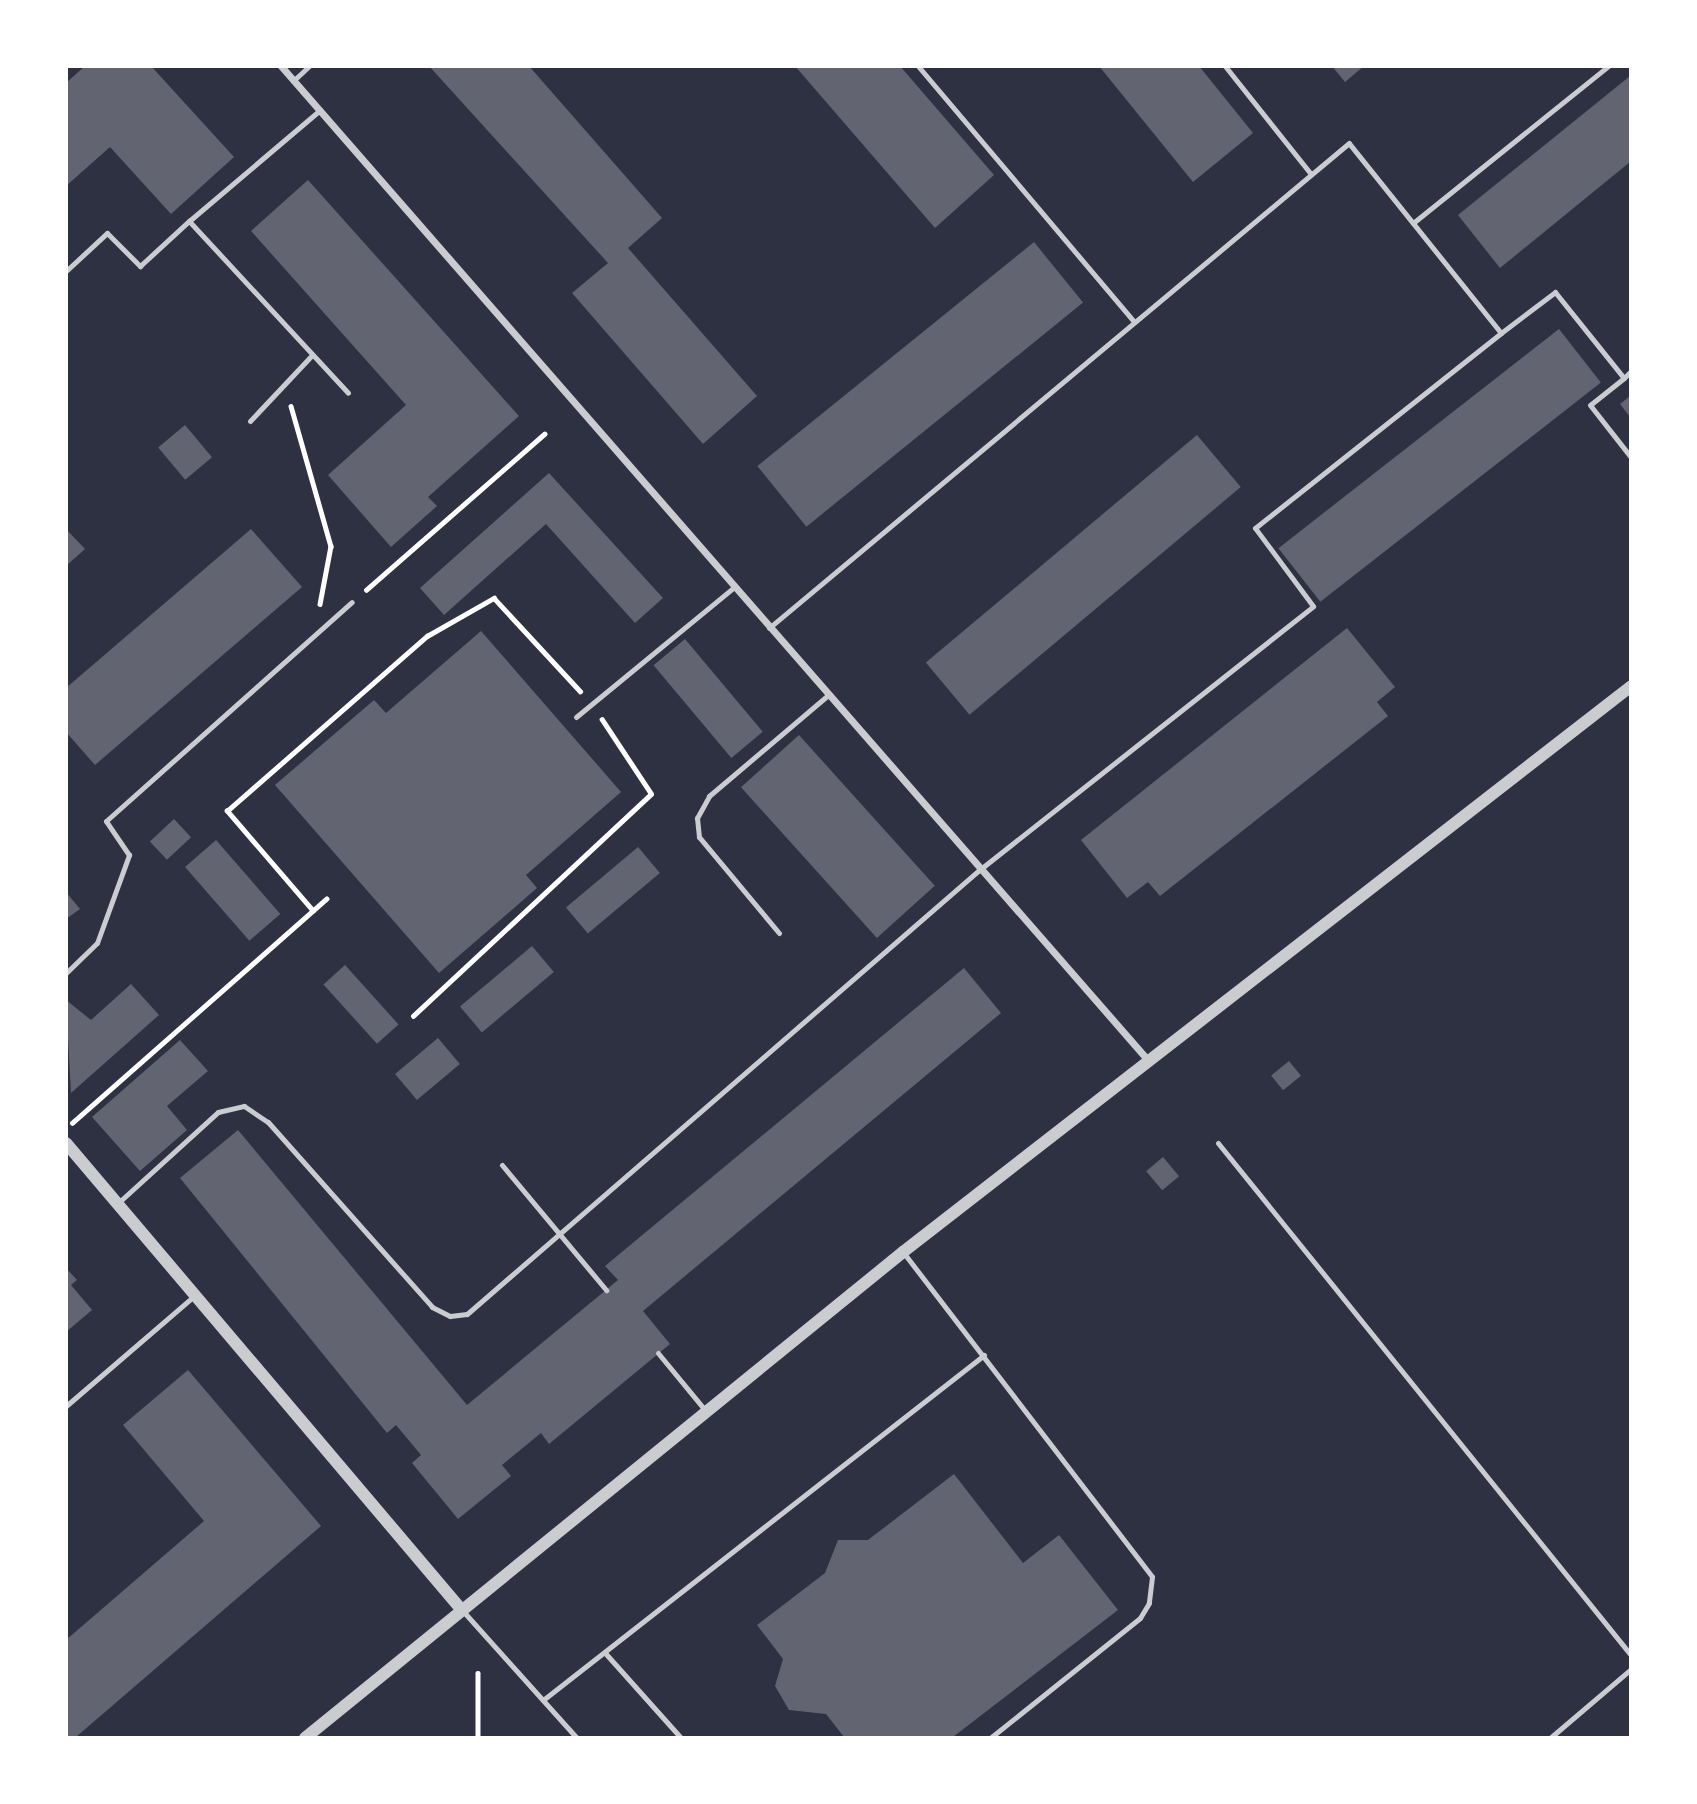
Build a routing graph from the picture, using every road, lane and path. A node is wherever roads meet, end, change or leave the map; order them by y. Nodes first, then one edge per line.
1 (281, 66) edge
2 (309, 66) edge
3 (918, 66) edge
4 (1225, 66) edge
5 (1608, 66) edge
6 (293, 81) junction
7 (320, 110) junction
8 (1311, 174) junction
9 (189, 221) junction
10 (1413, 223) junction
11 (66, 271) edge
12 (1134, 322) junction
13 (1501, 333) junction
14 (312, 355) junction
15 (1630, 372) edge
16 (1624, 378) junction
17 (285, 384) junction
18 (348, 393) dead end
19 (250, 421) dead end
20 (544, 434) dead end
21 (1630, 456) edge
22 (733, 588) junction
23 (352, 602) joint
24 (768, 628) junction
25 (311, 639) junction
26 (1630, 687) edge
27 (827, 696) junction
28 (592, 704) junction
29 (576, 717) dead end
30 (978, 871) junction
31 (326, 899) dead end
32 (313, 911) junction
33 (779, 933) dead end
34 (66, 972) edge
35 (413, 1016) dead end
36 (1147, 1059) junction
37 (66, 1128) edge
38 (66, 1143) edge
39 (1218, 1143) dead end
40 (502, 1165) dead end
41 (118, 1203) junction
42 (560, 1234) junction
43 (903, 1252) junction
44 (606, 1290) dead end
45 (197, 1294) junction
46 (658, 1353) dead end
47 (984, 1355) junction
48 (66, 1406) edge
49 (706, 1410) junction
50 (460, 1608) junction
51 (606, 1654) junction
52 (1630, 1654) edge
53 (1630, 1670) edge
54 (478, 1673) dead end
55 (543, 1700) junction
56 (305, 1738) edge
57 (478, 1738) edge
58 (577, 1738) edge
59 (681, 1738) edge
60 (990, 1738) edge
61 (1550, 1738) edge

1 - 6 street
2 - 6 lane
3 - 12 lane
4 - 8 lane
5 - 10 lane
6 - 7 street
7 - 9 lane
7 - 22 street
8 - 10 lane
8 - 12 lane
9 - 11 lane
9 - 14 lane
10 - 13 lane
12 - 24 lane
13 - 16 lane
13 - 30 lane
14 - 17 lane
14 - 18 lane
15 - 16 lane
16 - 21 lane
17 - 19 lane
17 - 25 path
20 - 23 path
22 - 24 street
22 - 28 lane
23 - 25 lane
24 - 27 street
25 - 34 lane
26 - 36 street
27 - 30 street
27 - 33 lane
28 - 29 lane
28 - 32 path
28 - 35 path
30 - 36 street
30 - 42 lane
31 - 32 path
32 - 37 path
36 - 43 street
38 - 41 street
39 - 52 lane
40 - 42 lane
41 - 42 lane
41 - 45 street
42 - 44 lane
43 - 47 lane
43 - 49 street
45 - 48 lane
45 - 50 street
46 - 49 lane
47 - 51 lane
47 - 60 lane
49 - 50 street
50 - 55 lane
50 - 56 street
51 - 55 lane
51 - 59 lane
53 - 61 lane
54 - 57 path
55 - 58 lane

